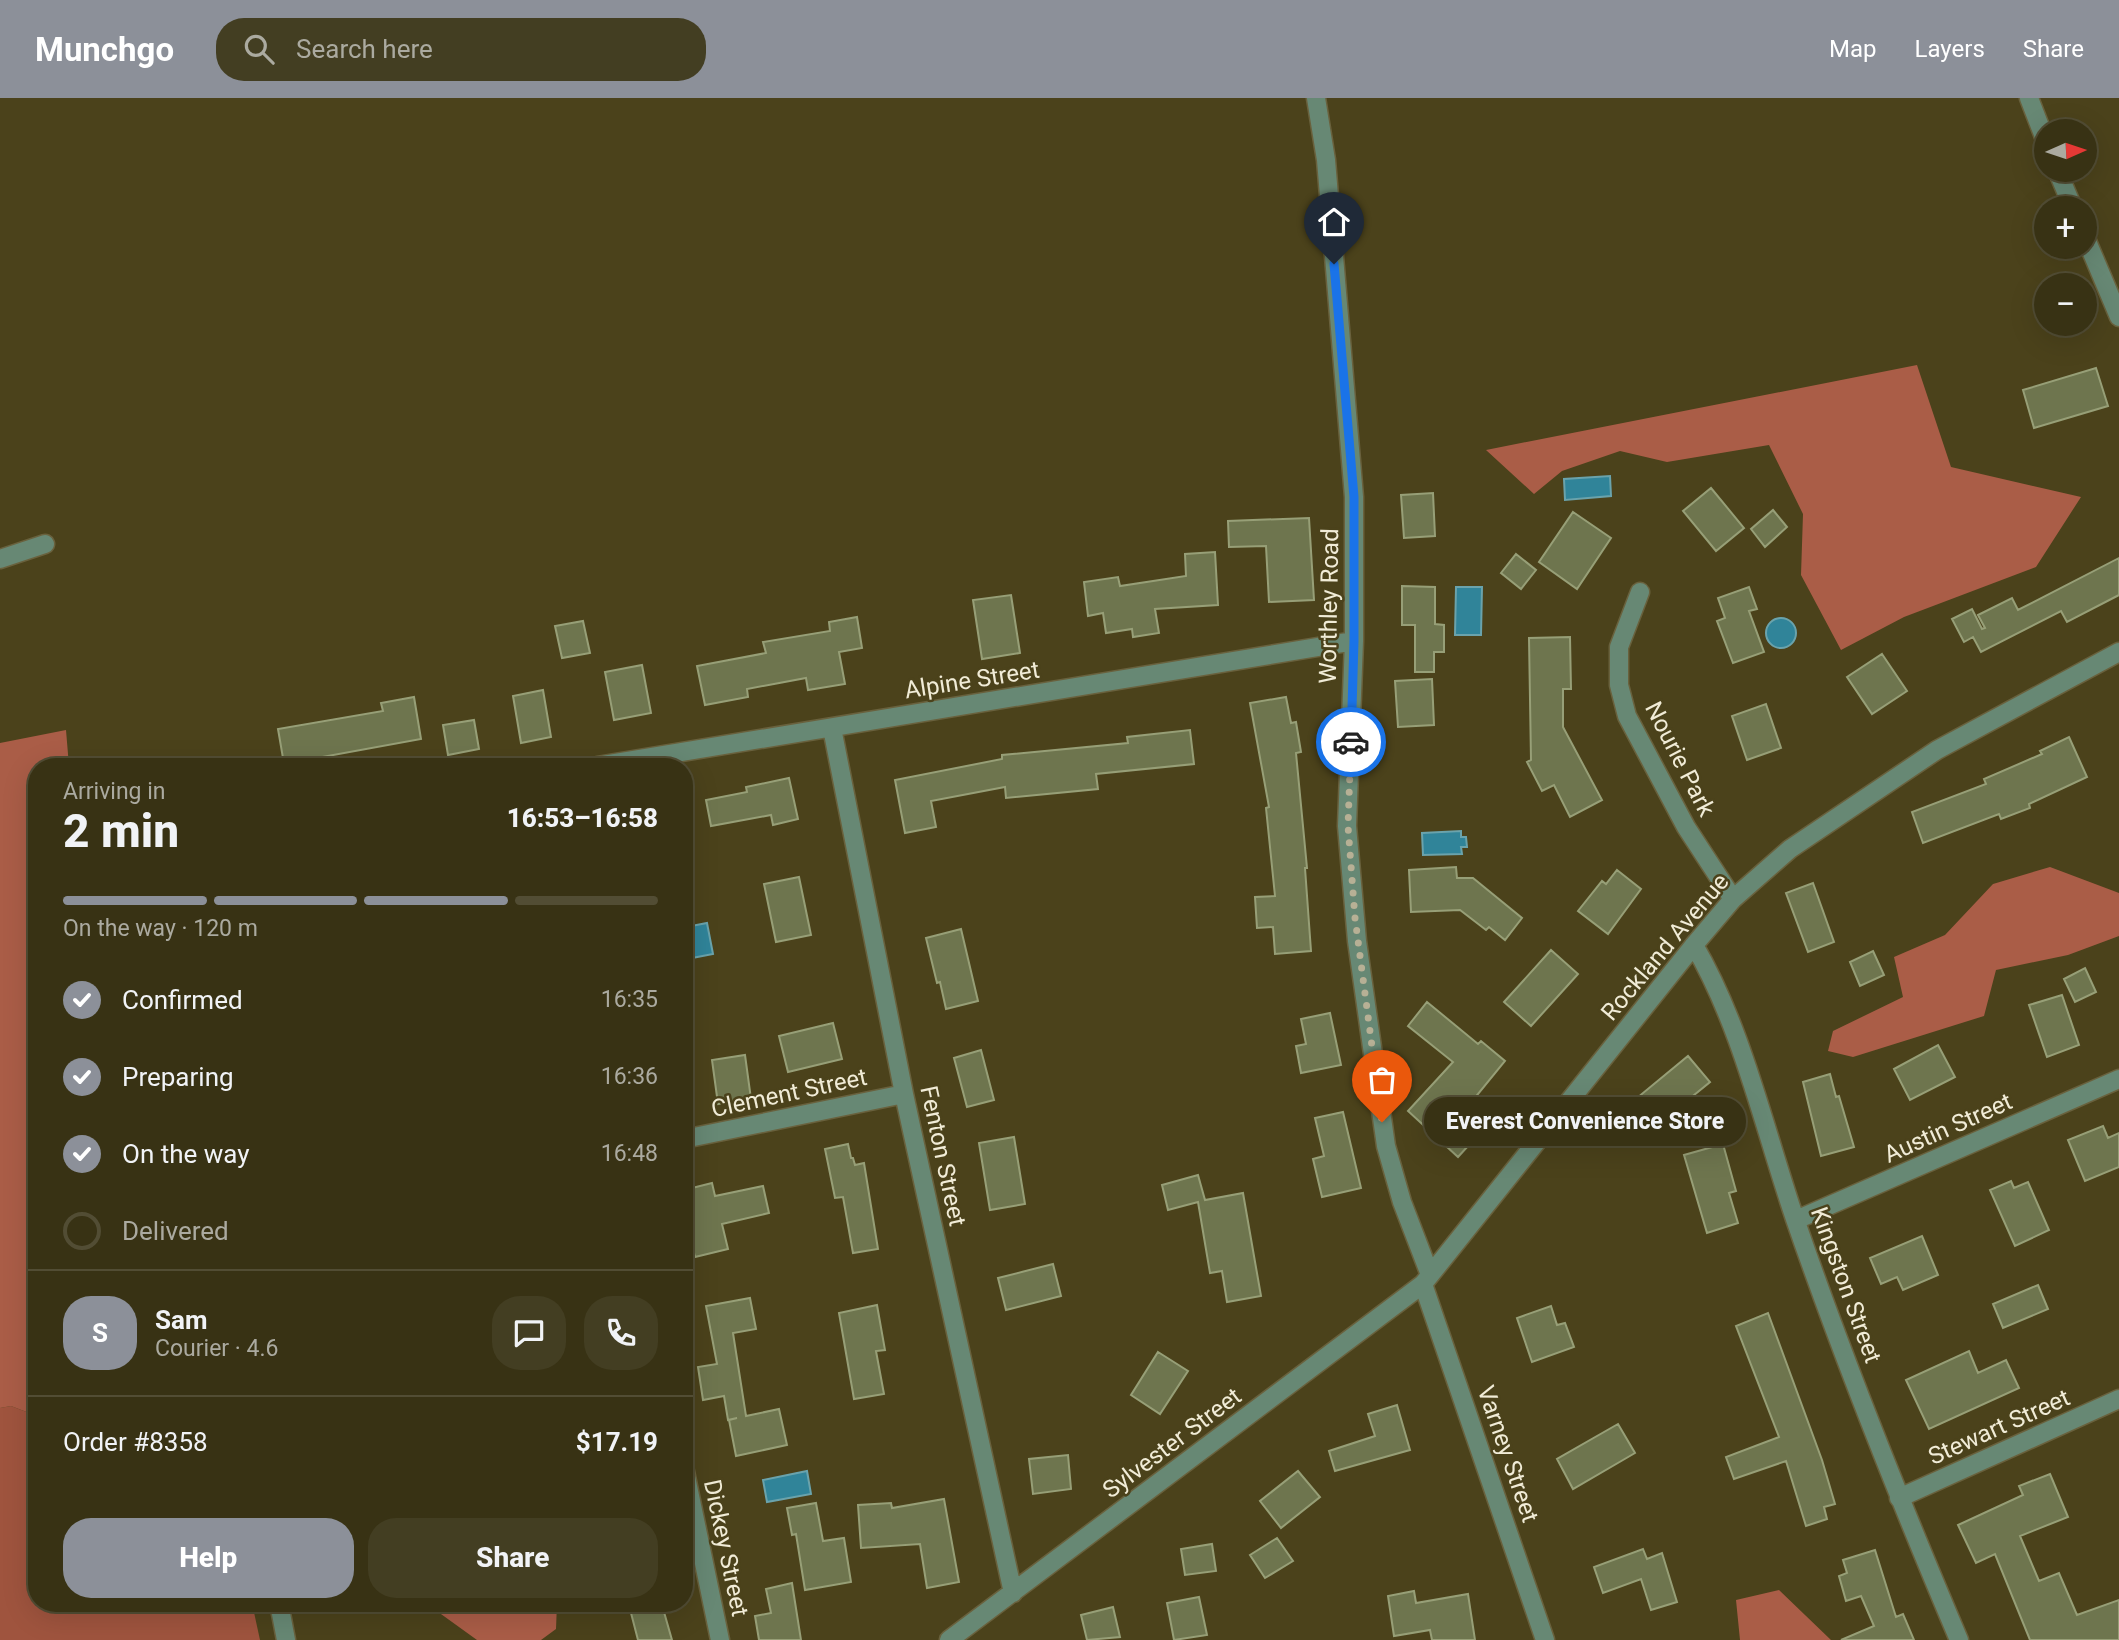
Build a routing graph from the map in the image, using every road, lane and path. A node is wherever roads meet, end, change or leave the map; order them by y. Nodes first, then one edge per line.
1 (1315, 98) edge
2 (2029, 98) edge
3 (2037, 119) edge
4 (2095, 259) edge
5 (2119, 317) edge
6 (45, 544) dead end
7 (0, 559) edge
8 (1640, 592) dead end
9 (1354, 641) junction
10 (2119, 652) edge
11 (832, 728) junction
12 (646, 758) edge
13 (1733, 899) junction
14 (1694, 945) junction
15 (2119, 1079) edge
16 (904, 1094) junction
17 (693, 1137) edge
18 (1796, 1220) junction
19 (1427, 1280) junction
20 (2119, 1399) edge
21 (1899, 1498) junction
22 (693, 1510) edge
23 (1013, 1593) junction
24 (281, 1612) edge
25 (286, 1640) edge
26 (720, 1640) edge
27 (949, 1640) edge
28 (1545, 1640) edge
29 (1959, 1640) edge

1 - 9 street, Worthley Road
2 - 3 street
4 - 5 street
6 - 7 street
8 - 13 street, Nourie Park
9 - 11 street, Alpine Street
9 - 19 street, Worthley Road
10 - 13 street, Rockland Avenue
11 - 12 street, Alpine Street
11 - 16 street, Fenton Street
13 - 14 street, Rockland Avenue
14 - 18 street, Kingston Street
14 - 19 street, Rockland Avenue
15 - 18 street, Austin Street
16 - 17 street, Clement Street
16 - 23 street, Fenton Street
18 - 21 street, Kingston Street
19 - 23 street, Sylvester Street
19 - 28 street, Varney Street
20 - 21 street, Stewart Street
21 - 29 street, Kingston Street
22 - 26 street, Dickey Street
23 - 27 street, Sylvester Street
24 - 25 street

